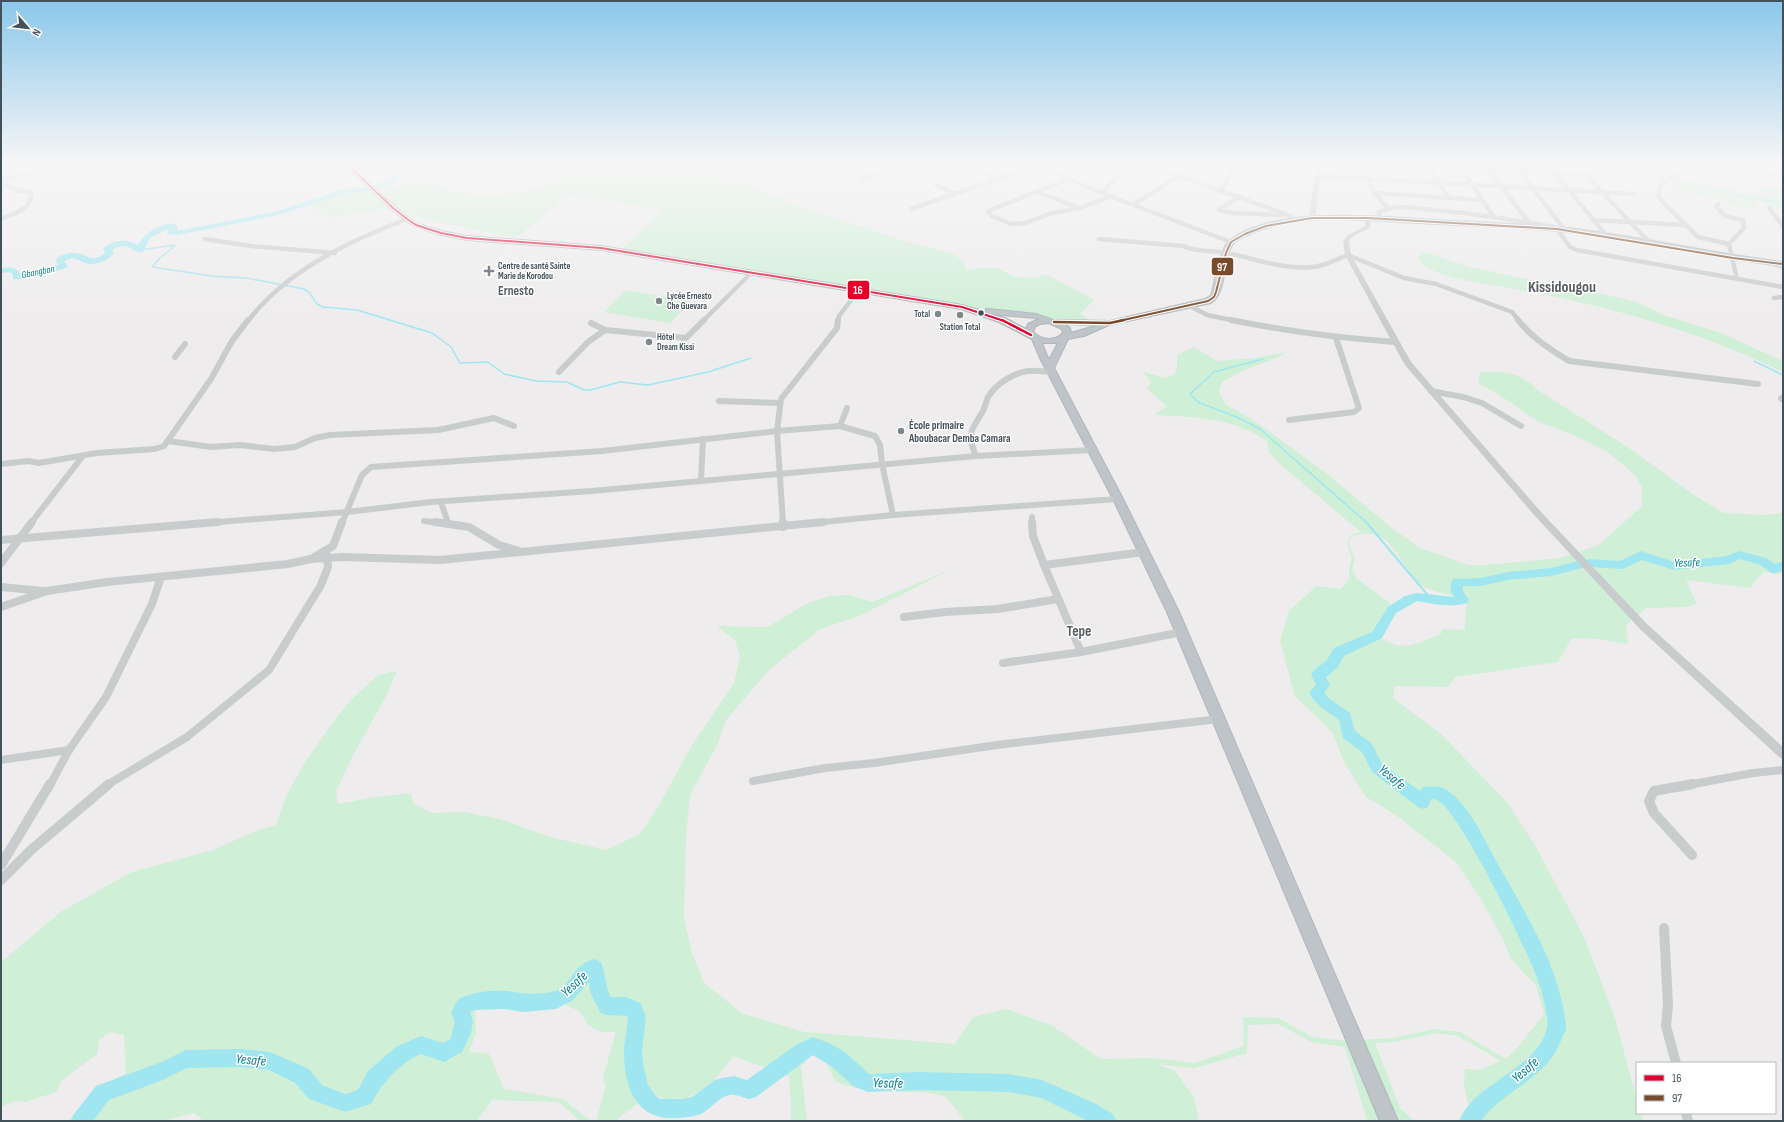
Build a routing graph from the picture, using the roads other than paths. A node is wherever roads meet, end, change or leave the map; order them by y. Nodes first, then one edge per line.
1 (404, 216) edge
2 (993, 216) edge
3 (1043, 216) edge
4 (1166, 216) edge
5 (1290, 216) edge
6 (1379, 216) edge
7 (1495, 216) edge
8 (1524, 216) edge
9 (1553, 216) edge
10 (1590, 216) edge
11 (1626, 216) edge
12 (1677, 216) edge
13 (1727, 216) edge
14 (1776, 216) edge
15 (1312, 218) joint
16 (1368, 218) junction
17 (407, 219) junction
18 (1383, 219) junction
19 (1296, 220) junction
20 (1593, 220) junction
21 (1632, 222) junction
22 (1530, 224) junction
23 (1685, 225) junction
24 (1783, 226) edge
25 (1562, 230) junction
26 (1607, 236) junction
27 (205, 239) dead end
28 (1099, 239) dead end
29 (1231, 242) junction
30 (1650, 243) junction
31 (1729, 244) junction
32 (335, 253) junction
33 (1226, 253) junction
34 (1348, 255) junction
35 (1732, 258) junction
36 (1783, 265) edge
37 (752, 272) junction
38 (1737, 279) junction
39 (1783, 287) edge
40 (859, 290) junction
41 (1783, 296) edge
42 (1774, 298) dead end
43 (1190, 306) junction
44 (975, 310) junction
45 (1052, 322) junction
46 (591, 323) dead end
47 (1110, 323) junction
48 (605, 330) junction
49 (1033, 337) junction
50 (1065, 337) junction
51 (1336, 338) junction
52 (1395, 342) junction
53 (185, 344) dead end
54 (175, 357) dead end
55 (1051, 370) junction
56 (559, 372) dead end
57 (1758, 384) dead end
58 (1431, 391) junction
59 (719, 401) dead end
60 (780, 402) junction
61 (847, 408) dead end
62 (1290, 420) dead end
63 (514, 426) dead end
64 (840, 426) junction
65 (1521, 426) dead end
66 (777, 431) junction
67 (703, 439) junction
68 (168, 441) junction
69 (1092, 450) junction
70 (82, 456) junction
71 (976, 456) junction
72 (1, 464) edge
73 (882, 464) junction
74 (780, 474) junction
75 (701, 480) junction
76 (1118, 499) junction
77 (441, 502) junction
78 (347, 512) junction
79 (893, 515) junction
80 (1032, 517) dead end
81 (424, 521) dead end
82 (448, 524) junction
83 (783, 527) junction
84 (20, 538) junction
85 (1, 540) edge
86 (327, 549) junction
87 (523, 552) junction
88 (1144, 552) junction
89 (311, 558) junction
90 (327, 559) junction
91 (1, 563) edge
92 (1044, 565) junction
93 (161, 577) junction
94 (1, 587) edge
95 (47, 591) junction
96 (1058, 599) junction
97 (1, 607) edge
98 (904, 617) dead end
99 (1182, 632) junction
100 (1081, 652) junction
101 (1003, 663) dead end
102 (1219, 719) junction
103 (69, 750) junction
104 (1783, 754) edge
105 (1, 760) edge
106 (1783, 770) edge
107 (753, 781) dead end
108 (1692, 855) dead end
109 (1, 865) edge
110 (1, 880) edge
111 (1664, 928) dead end
112 (1676, 1062) edge
113 (1389, 1121) edge

1 - 17 highway
2 - 3 street
4 - 29 street
5 - 19 street
6 - 18 street
7 - 22 street
8 - 22 street
9 - 25 street
10 - 20 street
11 - 21 street
12 - 23 street
13 - 31 street
14 - 24 street
15 - 16 highway
15 - 19 highway
16 - 18 highway
16 - 34 street
17 - 32 street
17 - 37 highway
18 - 25 highway
19 - 29 highway
20 - 21 street
20 - 26 street
21 - 23 street
21 - 30 street
22 - 25 street
23 - 31 street
25 - 26 highway
25 - 38 street
26 - 30 highway
27 - 32 street
28 - 33 street
29 - 33 highway
30 - 35 highway
31 - 35 street
32 - 68 street
33 - 34 street
33 - 43 highway
34 - 52 street
34 - 57 street
35 - 36 highway
35 - 38 street
37 - 40 highway
37 - 48 street
38 - 39 street
40 - 44 highway
40 - 60 street
41 - 42 street
43 - 47 highway
43 - 51 street
44 - 45 highway
44 - 49 highway
45 - 47 highway
45 - 49 highway
45 - 50 highway
46 - 48 street
47 - 50 highway
48 - 56 street
49 - 50 highway
49 - 55 highway
50 - 55 highway
51 - 52 street
51 - 62 street
52 - 58 street
53 - 54 street
55 - 69 highway
55 - 71 street
58 - 65 street
58 - 104 street
59 - 60 street
60 - 66 street
61 - 64 street
63 - 68 street
64 - 66 street
64 - 73 street
66 - 67 street
66 - 74 street
67 - 75 street
67 - 78 street
68 - 70 street
69 - 71 street
69 - 76 highway
70 - 72 street
70 - 84 street
71 - 73 street
73 - 74 street
73 - 79 street
74 - 75 street
74 - 83 street
75 - 77 street
76 - 79 street
76 - 88 highway
77 - 78 street
77 - 82 street
78 - 84 street
78 - 86 street
79 - 83 street
80 - 92 street
81 - 82 street
82 - 87 street
83 - 87 street
84 - 85 street
84 - 91 street
86 - 89 street
86 - 90 street
87 - 90 street
88 - 92 street
88 - 99 highway
89 - 90 street
89 - 93 street
90 - 110 street
92 - 96 street
93 - 95 street
93 - 103 street
94 - 95 street
95 - 97 street
96 - 98 street
96 - 100 street
99 - 100 street
99 - 102 highway
100 - 101 street
102 - 107 street
102 - 113 highway
103 - 105 street
103 - 109 street
106 - 108 street
111 - 112 street

